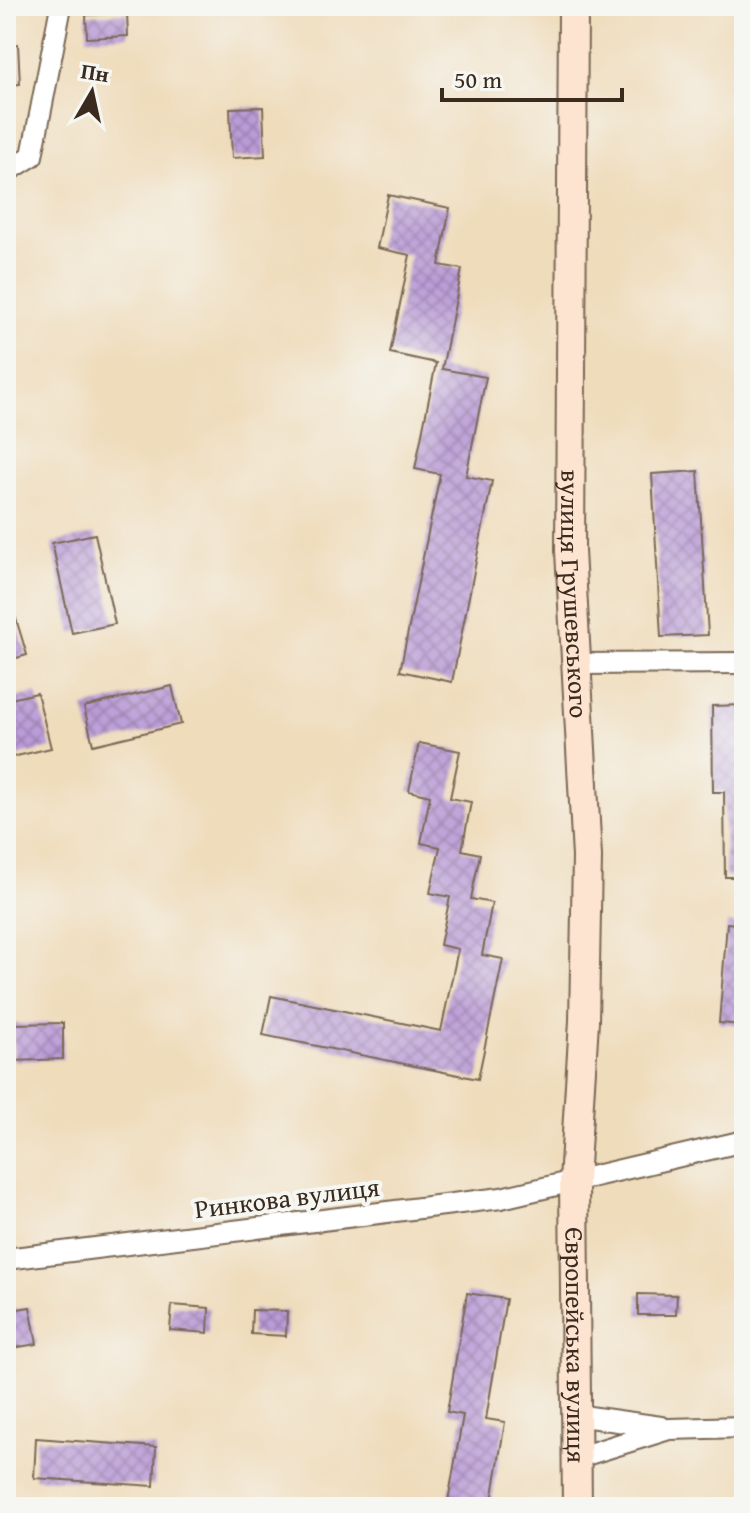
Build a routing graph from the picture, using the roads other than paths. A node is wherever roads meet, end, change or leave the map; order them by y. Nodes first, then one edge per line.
1 (61, 6) edge
2 (573, 6) edge
3 (6, 172) edge
4 (744, 663) edge
5 (576, 664) junction
6 (744, 1141) edge
7 (574, 1181) junction
8 (6, 1259) edge
9 (575, 1415) junction
10 (744, 1427) edge
11 (669, 1429) junction
12 (576, 1458) junction
13 (577, 1507) edge

1 - 3 street
2 - 5 main road, вулиця Грушевського
4 - 5 street
5 - 7 main road, вулиця Грушевського
6 - 7 street, Ринкова вулиця
7 - 8 street, Ринкова вулиця
7 - 9 main road, Європейська вулиця
9 - 11 street
9 - 12 main road, Європейська вулиця
10 - 11 street
11 - 12 street
12 - 13 main road, Європейська вулиця

